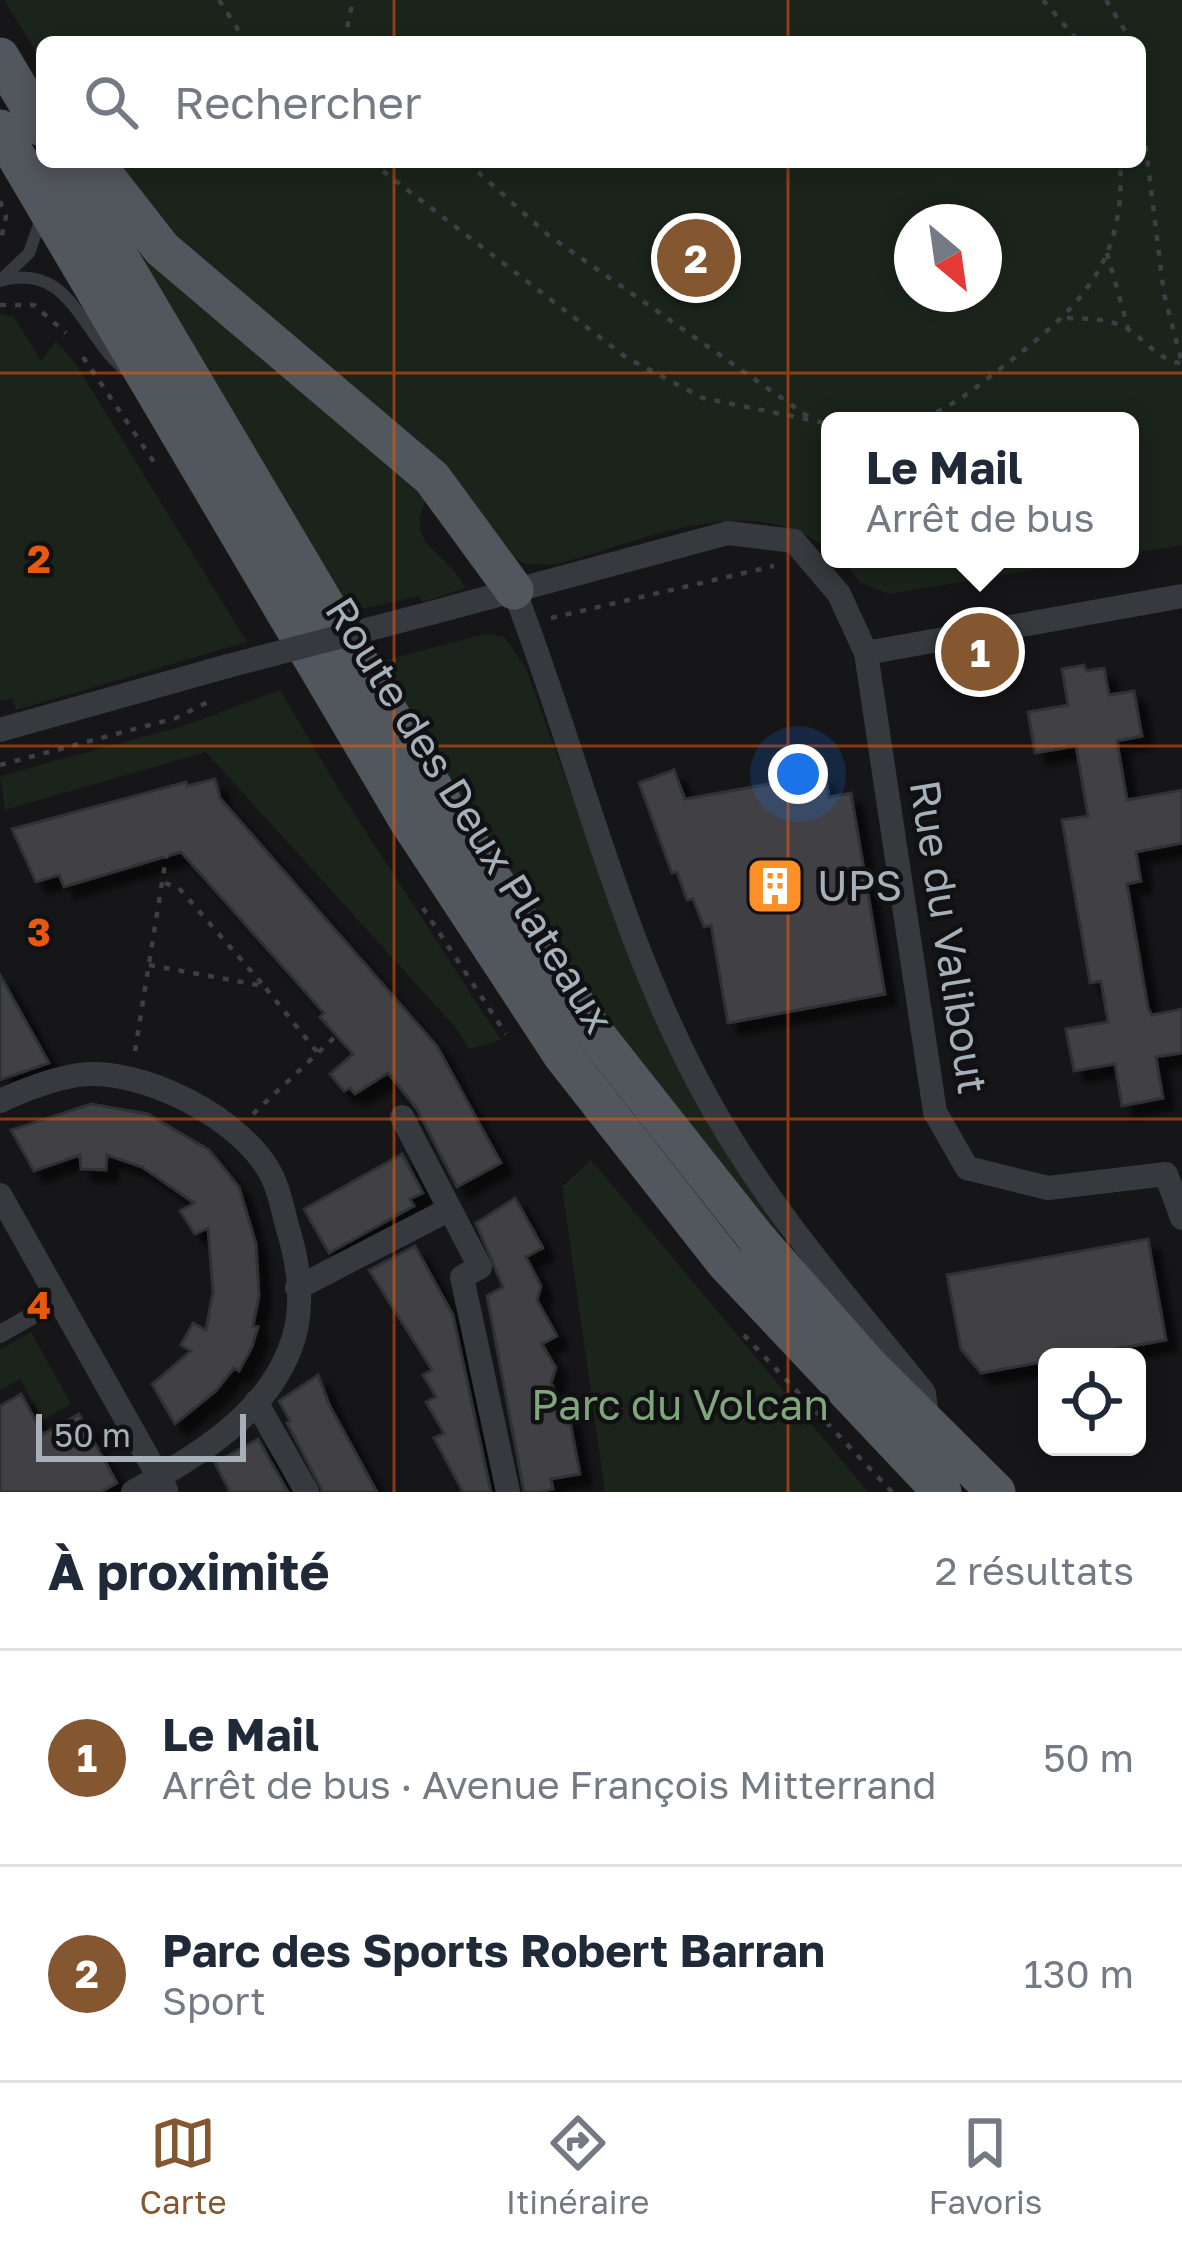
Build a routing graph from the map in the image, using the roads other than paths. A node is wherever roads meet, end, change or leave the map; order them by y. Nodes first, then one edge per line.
1 (20, 82) edge
2 (36, 115) edge
3 (0, 129) edge
4 (66, 168) edge
5 (99, 168) edge
6 (19, 198) edge
7 (0, 280) edge
8 (159, 398) junction
9 (1182, 596) edge
10 (520, 606) junction
11 (866, 653) junction
12 (0, 730) edge
13 (0, 1101) edge
14 (402, 1117) dead end
15 (1174, 1172) edge
16 (0, 1195) edge
17 (450, 1208) junction
18 (1182, 1218) edge
19 (297, 1288) junction
20 (60, 1300) junction
21 (0, 1334) edge
22 (256, 1402) junction
23 (928, 1426) junction
24 (163, 1485) edge
25 (134, 1492) edge
26 (308, 1492) edge
27 (508, 1492) edge
28 (942, 1492) edge
29 (996, 1492) edge

1 - 2 main road
3 - 6 main road, Route des Deux Plateaux
4 - 23 main road, Route des Deux Plateaux
5 - 10 main road
6 - 7 lane
6 - 8 main road, Route des Deux Plateaux
7 - 8 lane
8 - 28 main road, Route des Deux Plateaux
9 - 11 street
10 - 11 street, Rue du Valibout
10 - 12 street, bridge
10 - 23 street, Route des Deux Plateaux
11 - 15 street, Rue du Valibout
13 - 19 street
14 - 17 street
15 - 18 street, Rue du Valibout
16 - 20 street
17 - 19 street
17 - 27 street
19 - 22 street
20 - 21 street
20 - 24 street
22 - 24 street
22 - 26 street
23 - 29 main road, Route des Deux Plateaux
24 - 25 street

